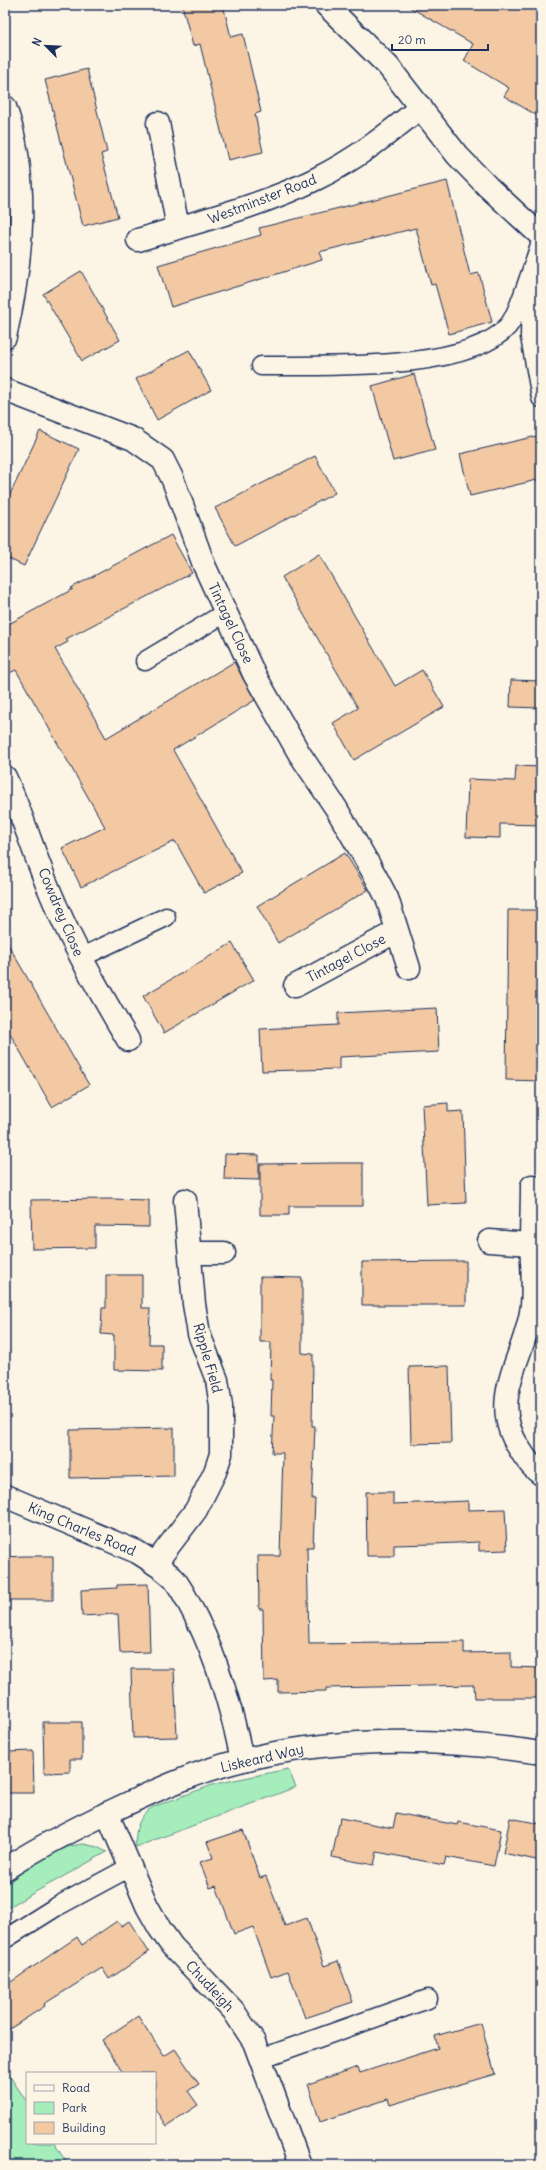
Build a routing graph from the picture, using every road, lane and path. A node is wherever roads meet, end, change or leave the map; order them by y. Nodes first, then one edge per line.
1 (326, 5) edge
2 (421, 107) junction
3 (5, 108) edge
4 (158, 123) dead end
5 (178, 228) junction
6 (541, 236) edge
7 (138, 240) dead end
8 (541, 242) edge
9 (532, 267) junction
10 (5, 337) edge
11 (536, 351) edge
12 (261, 366) dead end
13 (5, 390) edge
14 (541, 398) edge
15 (225, 613) junction
16 (145, 661) dead end
17 (7, 788) edge
18 (166, 916) dead end
19 (397, 931) junction
20 (80, 958) junction
21 (409, 968) dead end
22 (295, 986) dead end
23 (128, 1040) dead end
24 (532, 1186) dead end
25 (185, 1200) dead end
26 (489, 1241) dead end
27 (531, 1244) junction
28 (191, 1253) junction
29 (224, 1253) dead end
30 (541, 1474) edge
31 (5, 1496) edge
32 (156, 1564) junction
33 (541, 1753) edge
34 (242, 1760) junction
35 (107, 1813) junction
36 (132, 1866) junction
37 (5, 1869) edge
38 (5, 1938) edge
39 (428, 1999) dead end
40 (262, 2058) junction
41 (300, 2165) edge

1 - 2 street
2 - 5 street, Westminster Road
2 - 6 street
3 - 10 street
4 - 5 street
5 - 7 street, Westminster Road
8 - 9 lane
9 - 11 lane
9 - 12 lane
11 - 14 lane
13 - 15 street, Tintagel Close
15 - 16 lane
15 - 19 street, Tintagel Close
17 - 20 street, Cowdrey Close
18 - 20 lane
19 - 21 street, Tintagel Close
19 - 22 street, Tintagel Close
20 - 23 street, Cowdrey Close
24 - 27 street
25 - 28 street, Ripple Field
26 - 27 street
27 - 30 street
28 - 29 street
28 - 32 street, Ripple Field
31 - 32 street, King Charles Road
32 - 34 street, King Charles Road
33 - 34 street, Liskeard Way
34 - 35 street, Liskeard Way
35 - 36 street, Chudleigh
35 - 37 street, Liskeard Way
36 - 38 lane
36 - 40 street, Chudleigh
39 - 40 lane
40 - 41 street, Chudleigh

